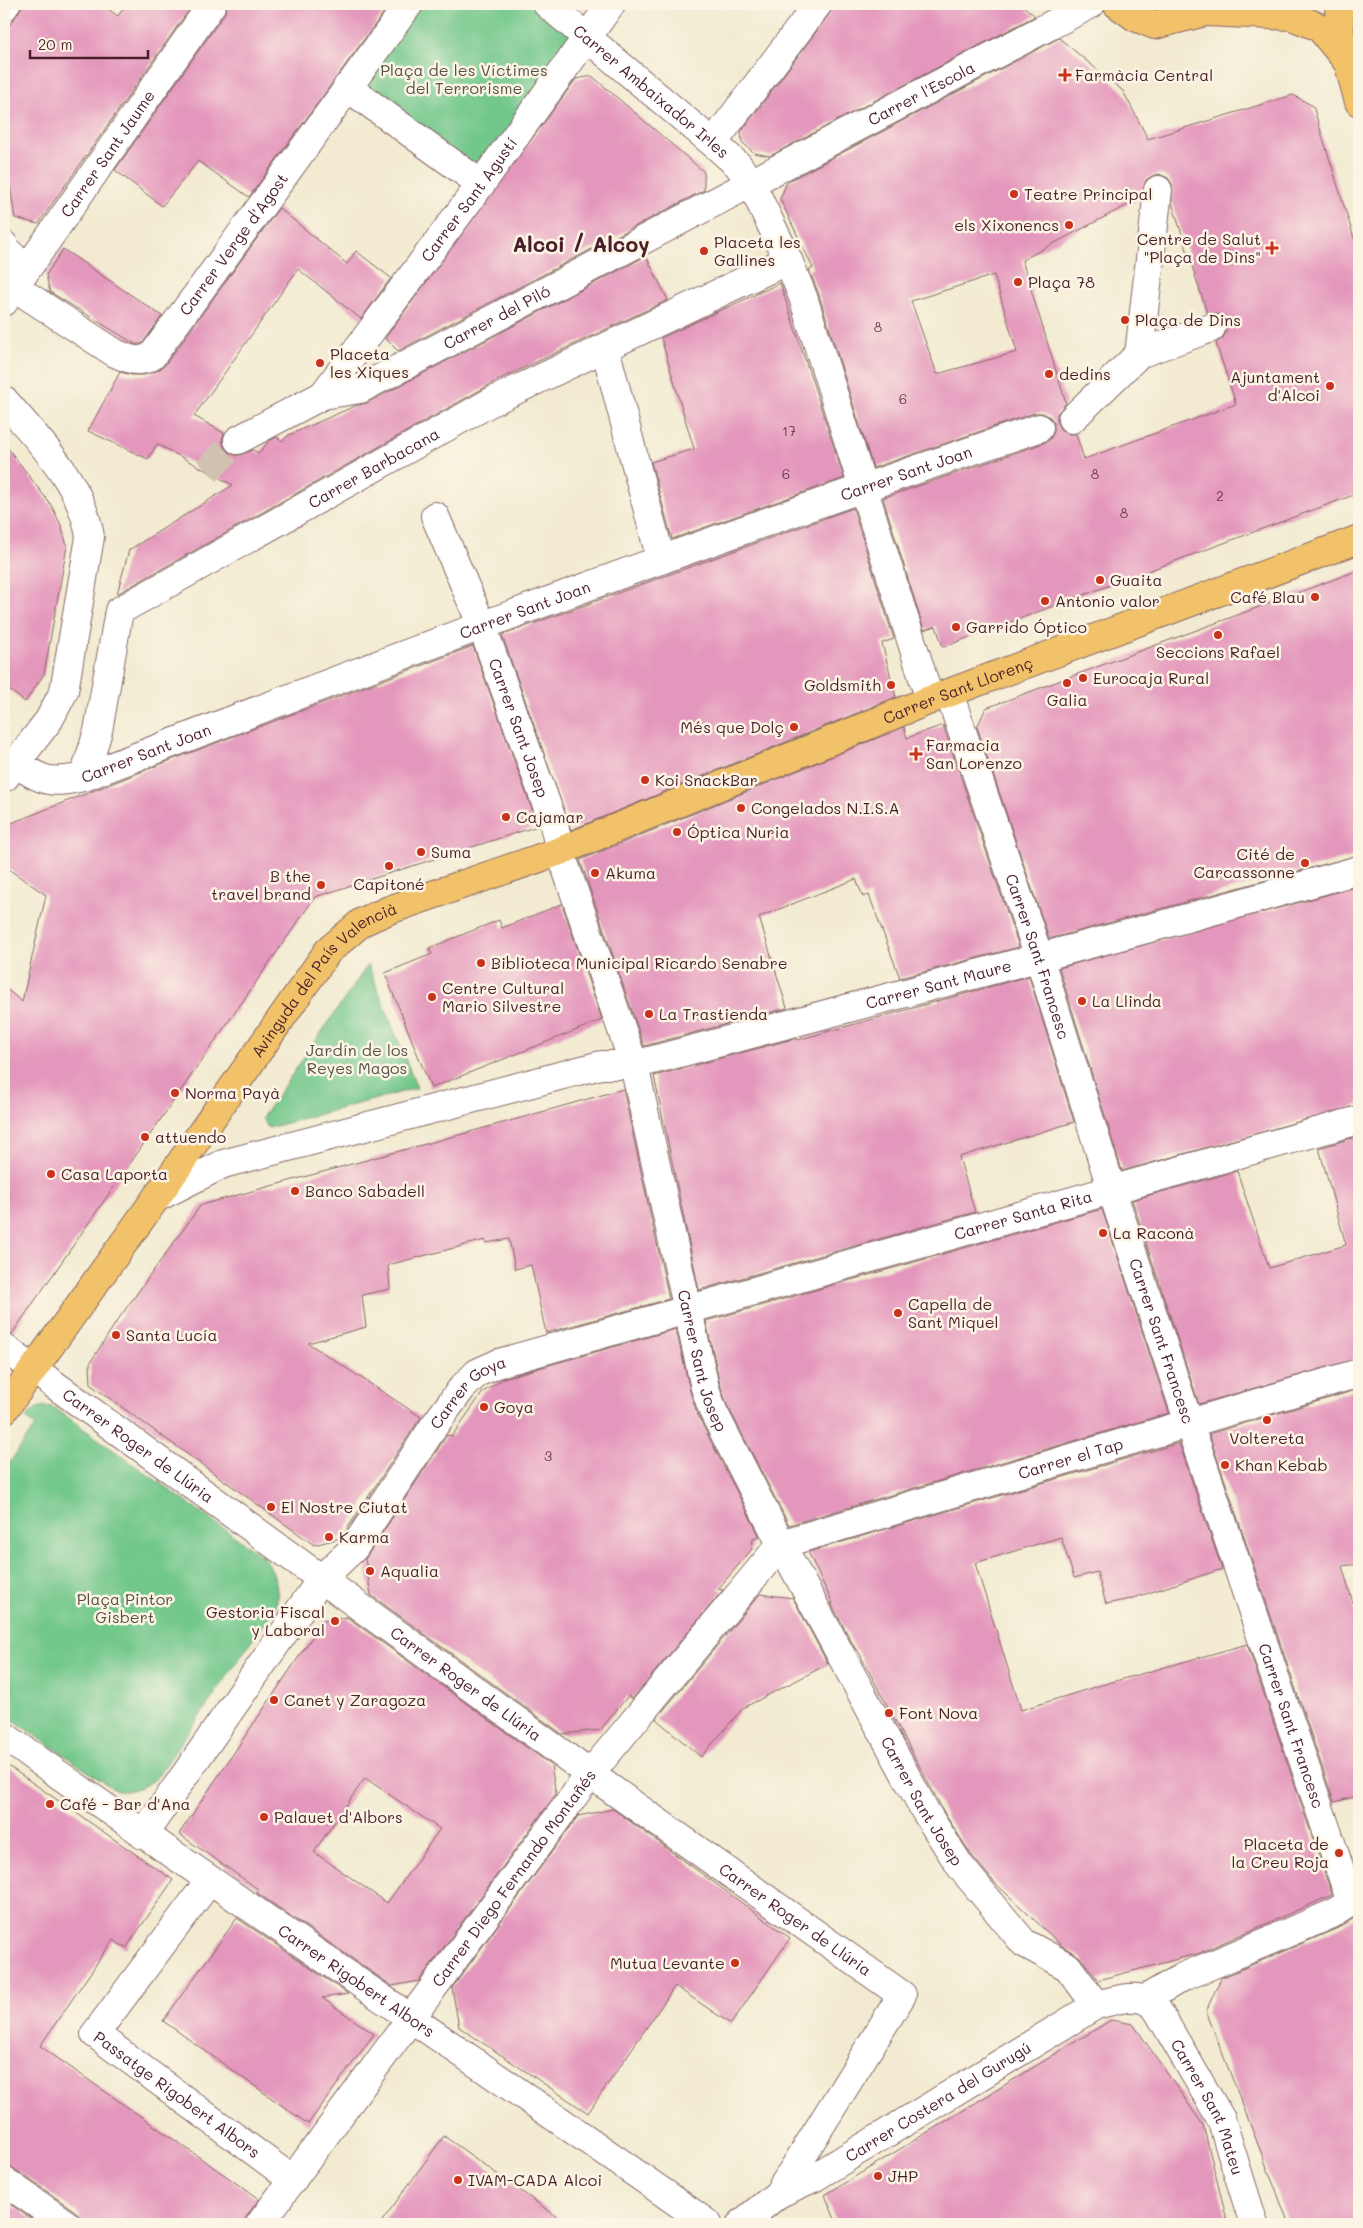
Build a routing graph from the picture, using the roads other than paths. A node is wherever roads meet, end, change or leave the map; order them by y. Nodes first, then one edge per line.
1 (6, 4) edge
2 (212, 4) edge
3 (409, 4) edge
4 (547, 4) edge
5 (611, 4) edge
6 (818, 4) edge
7 (1091, 4) edge
8 (1117, 4) edge
9 (1339, 4) edge
10 (4, 8) edge
11 (1210, 8) edge
12 (586, 38) junction
13 (1346, 60) junction
14 (347, 87) junction
15 (1359, 102) edge
16 (713, 143) junction
17 (751, 183) junction
18 (481, 184) junction
19 (1158, 190) dead end
20 (4, 245) edge
21 (788, 260) junction
22 (12, 290) edge
23 (1211, 328) dead end
24 (1140, 354) junction
25 (609, 363) dead end
26 (323, 394) junction
27 (4, 400) edge
28 (1072, 419) dead end
29 (1039, 428) dead end
30 (238, 440) tunnel mouth
31 (863, 487) junction
32 (435, 516) dead end
33 (1359, 539) edge
34 (662, 560) junction
35 (482, 626) junction
36 (939, 696) junction
37 (10, 770) edge
38 (84, 777) junction
39 (560, 851) junction
40 (1359, 870) edge
41 (1039, 957) junction
42 (634, 1065) junction
43 (1359, 1120) edge
44 (1112, 1191) junction
45 (156, 1198) junction
46 (687, 1309) junction
47 (4, 1348) edge
48 (33, 1369) junction
49 (1359, 1373) edge
50 (4, 1410) edge
51 (1189, 1423) junction
52 (781, 1544) junction
53 (322, 1578) junction
54 (4, 1736) edge
55 (590, 1774) junction
56 (143, 1835) junction
57 (210, 1880) junction
58 (1355, 1896) edge
59 (1145, 1999) junction
60 (1096, 2005) junction
61 (411, 2017) junction
62 (293, 2180) junction
63 (4, 2181) edge
64 (778, 2194) junction
65 (66, 2224) edge
66 (260, 2224) edge
67 (708, 2224) edge
68 (741, 2224) edge
69 (1254, 2224) edge

1 - 10 street
2 - 22 street, Carrer Sant Jaume
3 - 14 street, Carrer Verge d'Agost
4 - 12 street, Carrer Ambaixador Irles
5 - 12 street, Carrer Sant Agustí
6 - 16 street
7 - 17 street, Carrer l'Escola
8 - 11 main road
9 - 13 main road
11 - 13 main road
12 - 16 street, Carrer Ambaixador Irles
12 - 18 street, Carrer Sant Agustí
13 - 15 main road
14 - 18 street
14 - 22 street, Carrer Verge d'Agost
16 - 17 street, Carrer Ambaixador Irles
17 - 21 street, Carrer Ambaixador Irles
17 - 26 street, Carrer del Piló
18 - 26 street, Carrer Sant Agustí
19 - 24 street
20 - 22 street, Carrer Verge d'Agost
21 - 31 street, Carrer Ambaixador Irles
21 - 38 street, Carrer Barbacana
23 - 24 street
24 - 28 street
25 - 34 street
26 - 30 street, Carrer del Piló
27 - 37 street
29 - 31 street, Carrer Sant Joan
31 - 34 street, Carrer Sant Joan
31 - 36 street, Carrer Sant Francesc
32 - 35 street, Carrer Sant Josep
33 - 36 main road, Carrer Sant Llorenç
34 - 35 street, Carrer Sant Joan
35 - 38 street, Carrer Sant Joan
35 - 39 street, Carrer Sant Josep
36 - 39 main road, Carrer Sant Llorenç
36 - 41 street, Carrer Sant Francesc
37 - 38 street, Carrer Sant Joan
39 - 42 street, Carrer Sant Josep
39 - 45 main road, Avinguda del País Valencià
40 - 41 street, Carrer Sant Maure
41 - 42 street, Carrer Sant Maure
41 - 44 street, Carrer Sant Francesc
42 - 45 street, Avinguda del País Valencià
42 - 46 street, Carrer Sant Josep
43 - 44 street, Carrer Santa Rita
44 - 46 street, Carrer Santa Rita
44 - 51 street, Carrer Sant Francesc
45 - 48 main road, Avinguda del País Valencià
46 - 52 street, Carrer Sant Josep
46 - 53 street, Carrer Goya
47 - 48 street, Carrer Roger de Llúria
48 - 50 main road, Avinguda del País Valencià
48 - 53 street, Carrer Roger de Llúria
49 - 51 street, Carrer el Tap
51 - 52 street, Carrer el Tap
51 - 58 street, Carrer Sant Francesc
52 - 55 street, Carrer Diego Fernando Montañés
52 - 60 street, Carrer Sant Josep
53 - 55 street, Carrer Roger de Llúria
53 - 56 street
54 - 56 street, Carrer Rigobert Albors
55 - 61 street, Carrer Diego Fernando Montañés
55 - 64 street, Carrer Roger de Llúria
56 - 57 street, Carrer Rigobert Albors
57 - 61 street, Carrer Rigobert Albors
57 - 62 street, Passatge Rigobert Albors
58 - 59 street
59 - 60 street
59 - 69 street, Carrer Sant Mateu
60 - 64 street, Carrer Costera del Gurugú
61 - 62 street, Carrer Diego Fernando Montañés
61 - 67 street, Carrer Rigobert Albors
62 - 66 street, Carrer Diego Fernando Montañés
63 - 65 street
64 - 68 street

